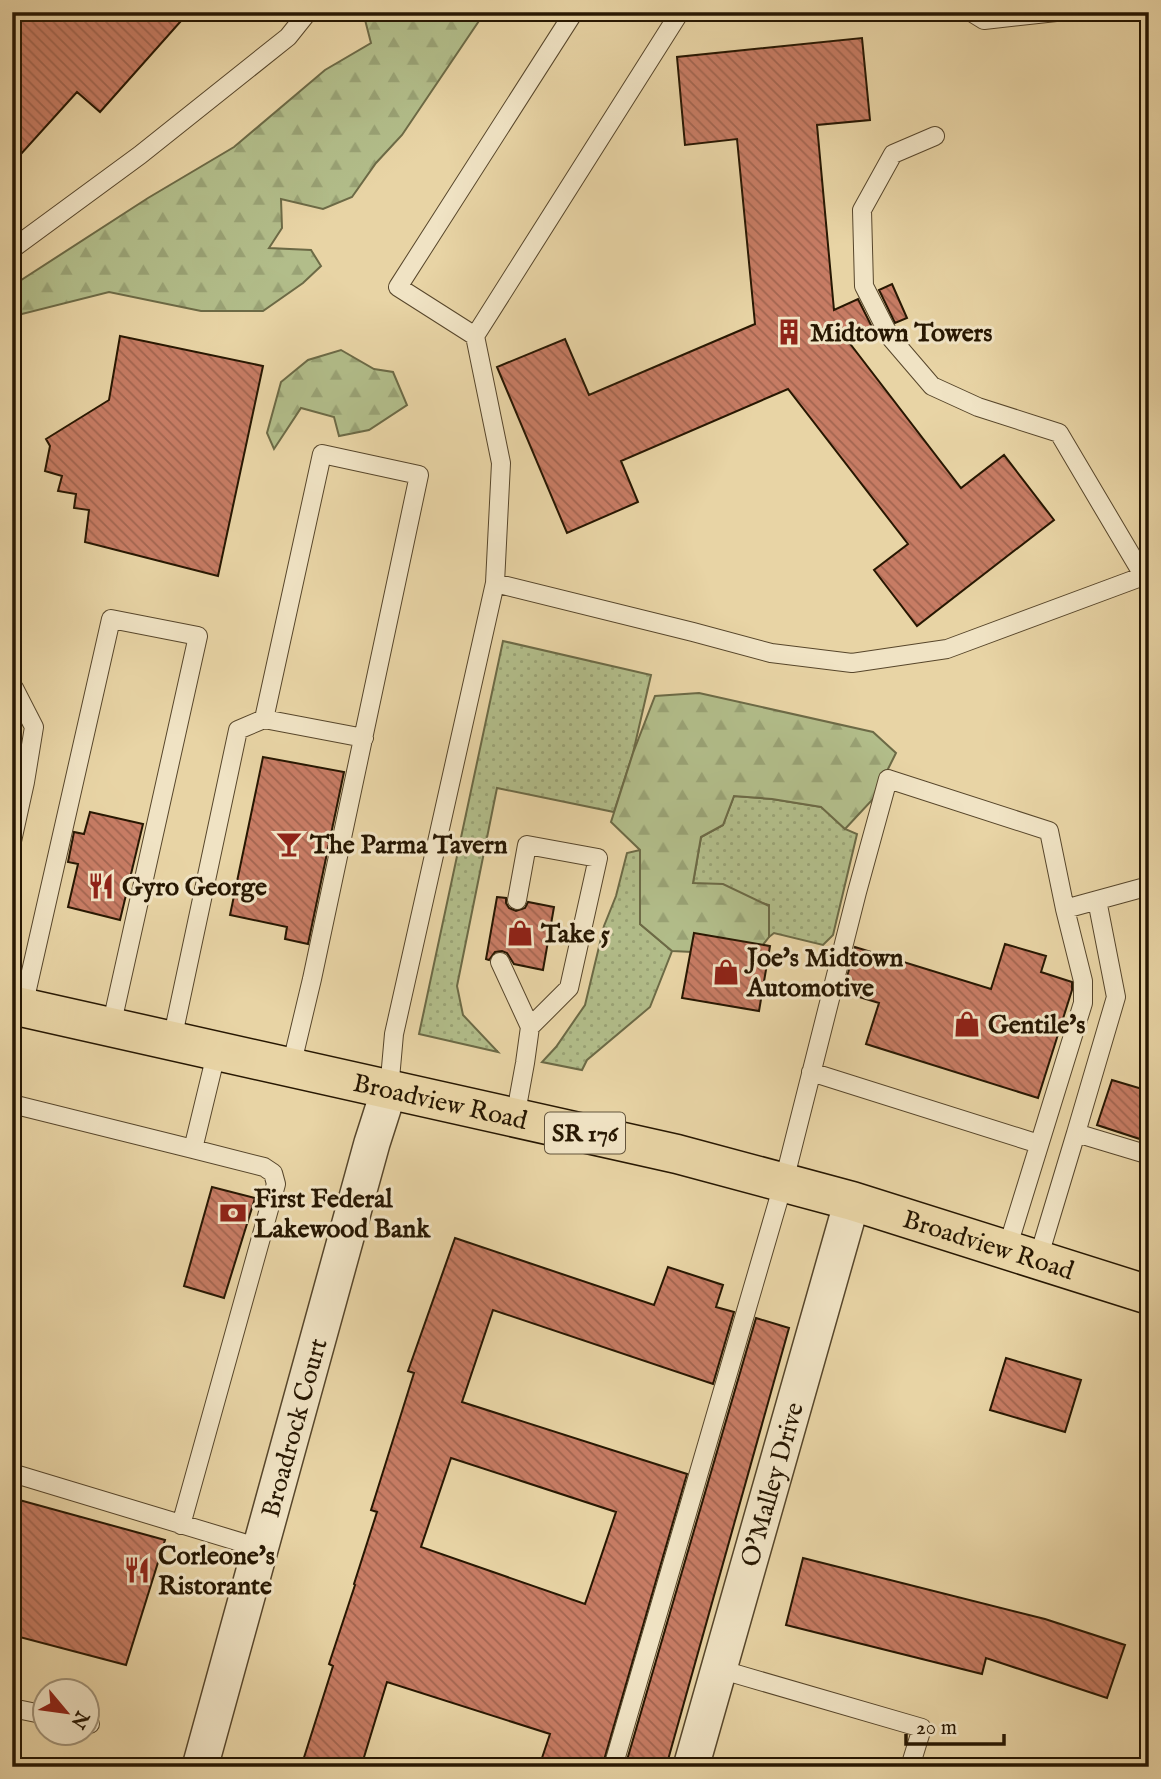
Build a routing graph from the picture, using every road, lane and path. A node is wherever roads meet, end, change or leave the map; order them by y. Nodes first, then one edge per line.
1 (308, 12) edge
2 (573, 12) edge
3 (680, 12) edge
4 (971, 12) edge
5 (1056, 12) edge
6 (935, 136) dead end
7 (12, 249) edge
8 (475, 335) junction
9 (1146, 575) edge
10 (495, 583) junction
11 (14, 688) dead end
12 (264, 719) junction
13 (364, 738) junction
14 (12, 841) edge
15 (1149, 886) edge
16 (517, 900) dead end
17 (1097, 900) junction
18 (1065, 909) junction
19 (500, 962) dead end
20 (18, 1006) edge
21 (111, 1027) junction
22 (530, 1027) junction
23 (172, 1041) junction
24 (217, 1051) junction
25 (291, 1067) junction
26 (811, 1072) junction
27 (389, 1090) junction
28 (12, 1104) edge
29 (515, 1118) junction
30 (1076, 1133) junction
31 (1039, 1144) junction
32 (192, 1149) junction
33 (1149, 1155) edge
34 (784, 1181) junction
35 (852, 1201) junction
36 (1022, 1254) junction
37 (1149, 1295) edge
38 (12, 1473) edge
39 (181, 1525) junction
40 (260, 1548) junction
41 (719, 1669) junction
42 (12, 1708) edge
43 (32, 1712) edge
44 (200, 1767) edge
45 (613, 1767) edge
46 (691, 1767) edge
47 (910, 1767) edge

1 - 7 lane
2 - 8 lane
3 - 8 lane
4 - 5 lane
6 - 9 lane
8 - 10 lane
9 - 10 lane
10 - 27 lane
11 - 14 lane
12 - 13 lane
12 - 13 lane
12 - 23 lane
13 - 25 lane
15 - 17 lane
16 - 22 lane
17 - 18 lane
17 - 30 lane
18 - 26 lane
18 - 31 lane
19 - 22 lane
20 - 21 main road, Broadview Road / SR 176
20 - 21 lane
21 - 23 main road, Broadview Road / SR 176
22 - 29 lane
23 - 24 main road, Broadview Road / SR 176
24 - 25 main road, Broadview Road / SR 176
24 - 32 lane
25 - 27 main road, Broadview Road / SR 176
26 - 31 lane
26 - 34 lane
27 - 29 main road, Broadview Road / SR 176
27 - 40 street, Broadrock Court
28 - 32 lane
29 - 34 main road, Broadview Road / SR 176
30 - 33 lane
30 - 36 lane
31 - 36 lane
32 - 39 lane
34 - 35 main road, Broadview Road / SR 176
34 - 45 lane
35 - 36 main road, Broadview Road / SR 176
35 - 41 street, O'Malley Drive
36 - 37 main road, Broadview Road / SR 176
38 - 39 lane
39 - 40 lane
40 - 44 street, Broadrock Court
41 - 46 street, O'Malley Drive
41 - 47 lane
42 - 43 lane

